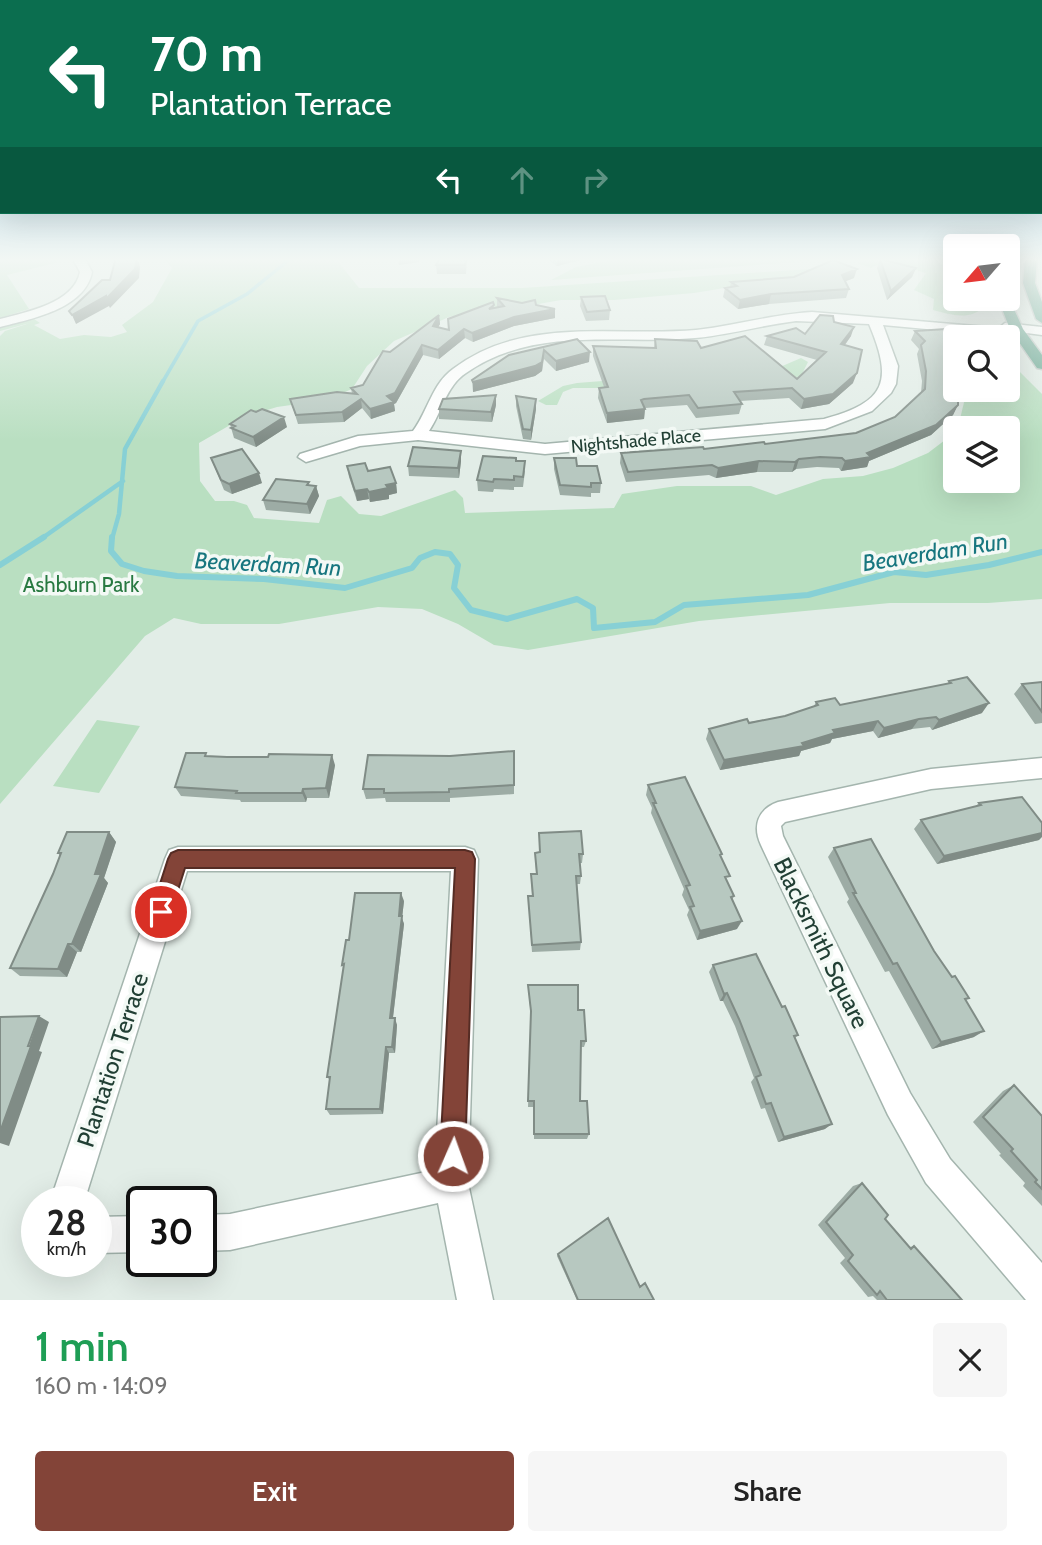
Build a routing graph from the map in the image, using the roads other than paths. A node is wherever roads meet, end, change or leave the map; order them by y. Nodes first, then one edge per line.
1 (775, 320) edge
2 (868, 320) edge
3 (874, 320) junction
4 (943, 326) edge
5 (1020, 329) edge
6 (1042, 331) edge
7 (1020, 333) edge
8 (1042, 365) edge
9 (418, 435) junction
10 (306, 457) dead end
11 (1042, 768) edge
12 (452, 1183) junction
13 (72, 1186) edge
14 (217, 1233) edge
15 (1042, 1291) edge
16 (475, 1300) edge

1 - 9 street
2 - 3 street
3 - 4 street
3 - 9 street, Nightshade Place
5 - 6 street
7 - 8 main road
9 - 10 street, Nightshade Place
11 - 15 street, Blacksmith Square
12 - 13 street, Plantation Terrace
12 - 14 street
12 - 16 street, Plantation Terrace

